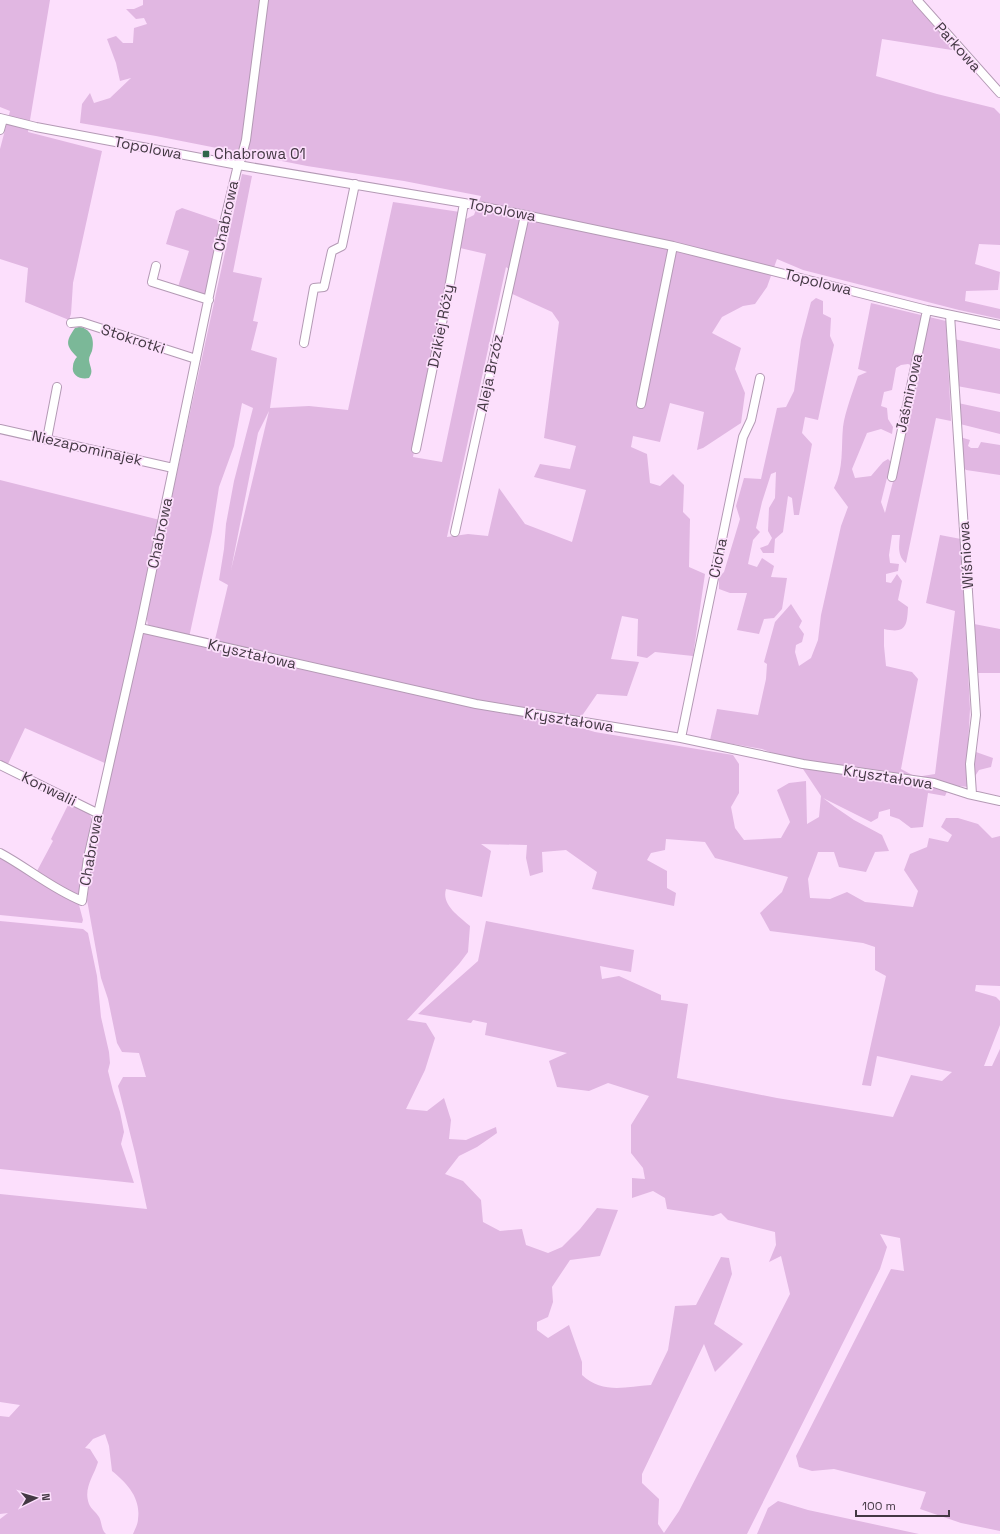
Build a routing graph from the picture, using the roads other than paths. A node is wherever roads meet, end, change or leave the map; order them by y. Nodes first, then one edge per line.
1 (264, 0) edge
2 (917, 0) edge
3 (1000, 93) edge
4 (1, 119) edge
5 (0, 130) edge
6 (238, 165) junction
7 (355, 184) junction
8 (464, 203) junction
9 (525, 214) junction
10 (674, 246) junction
11 (156, 266) dead end
12 (209, 300) junction
13 (927, 310) junction
14 (950, 315) junction
15 (70, 323) dead end
16 (1000, 325) edge
17 (304, 343) dead end
18 (196, 359) junction
19 (760, 378) dead end
20 (57, 386) dead end
21 (641, 404) dead end
22 (0, 429) edge
23 (47, 439) junction
24 (416, 449) dead end
25 (173, 468) junction
26 (892, 477) dead end
27 (455, 532) dead end
28 (140, 628) junction
29 (682, 738) junction
30 (0, 765) edge
31 (972, 794) junction
32 (1000, 802) edge
33 (97, 813) junction
34 (0, 853) edge

1 - 6 street, Chabrowa
2 - 3 street, Parkowa
4 - 5 street
4 - 6 street, Topolowa
6 - 7 street, Topolowa
6 - 12 street, Chabrowa
7 - 8 street, Topolowa
7 - 17 street
8 - 9 street, Topolowa
8 - 24 street, Dzikiej Róży
9 - 10 street, Topolowa
9 - 27 street, Aleja Brzóz
10 - 13 street, Topolowa
10 - 21 street
11 - 12 street
12 - 18 street, Chabrowa
13 - 14 street, Topolowa
13 - 26 street, Jaśminowa
14 - 16 street, Topolowa
14 - 31 street, Wiśniowa
15 - 18 street, Stokrotki
18 - 25 street, Chabrowa
19 - 29 street, Cicha
20 - 23 street
22 - 23 street, Niezapominajek
23 - 25 street, Niezapominajek
25 - 28 street, Chabrowa
28 - 29 street, Kryształowa
28 - 33 street, Chabrowa
29 - 31 street, Kryształowa
30 - 33 street, Konwalii
31 - 32 street, Kryształowa
33 - 34 street, Chabrowa

